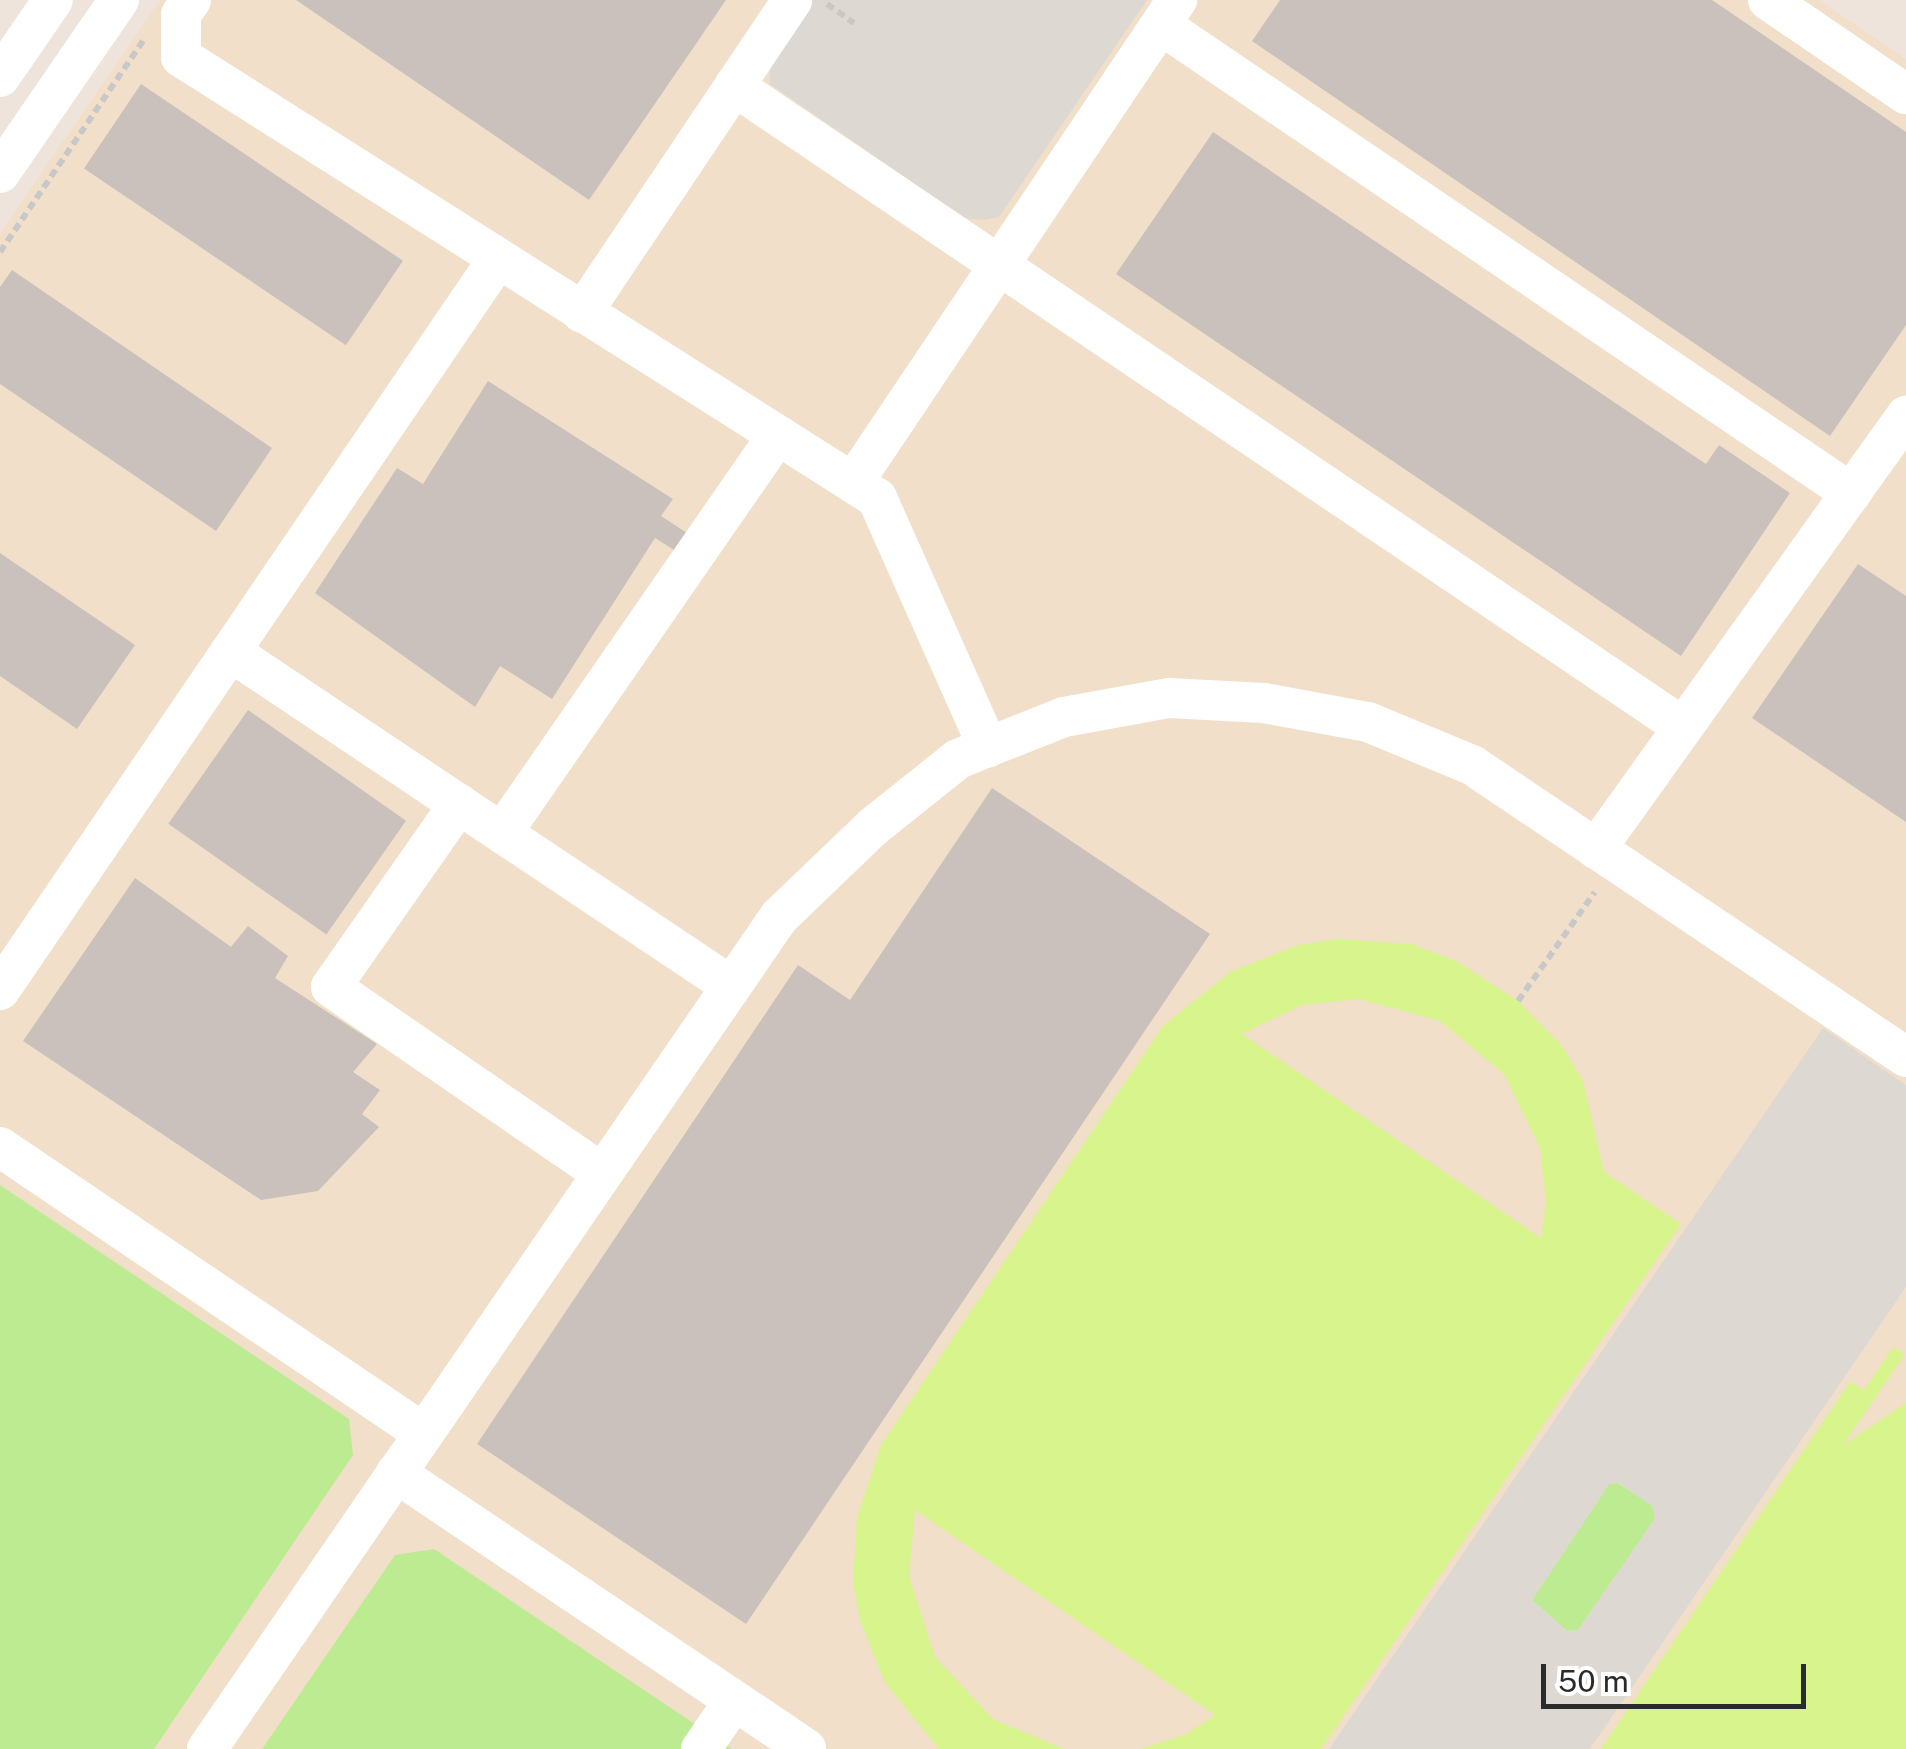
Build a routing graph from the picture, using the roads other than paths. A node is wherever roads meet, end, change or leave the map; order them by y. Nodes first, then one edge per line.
1 (54, 0) edge
2 (119, 0) edge
3 (792, 0) edge
4 (1768, 0) edge
5 (186, 7) edge
6 (1169, 12) edge
7 (0, 77) edge
8 (734, 86) junction
9 (1906, 94) edge
10 (0, 173) edge
11 (498, 260) junction
12 (1000, 265) junction
13 (582, 313) junction
14 (1906, 416) edge
15 (778, 435) junction
16 (854, 483) junction
17 (1851, 493) junction
18 (230, 652) junction
19 (1683, 727) junction
20 (988, 747) junction
21 (459, 804) junction
22 (502, 833) junction
23 (1606, 856) junction
24 (730, 986) junction
25 (0, 990) edge
26 (1906, 1057) edge
27 (0, 1147) edge
28 (602, 1173) junction
29 (424, 1434) junction
30 (396, 1474) junction
31 (734, 1700) junction
32 (207, 1749) edge
33 (701, 1749) edge
34 (806, 1749) edge

1 - 7 street
2 - 10 street
3 - 8 street
4 - 9 street
5 - 11 street
6 - 12 street
6 - 17 street
8 - 12 street
8 - 13 street
11 - 13 street
11 - 18 street
12 - 16 street
12 - 19 street
13 - 15 street
14 - 17 street
15 - 16 street
15 - 22 street
16 - 20 street
17 - 19 street
18 - 21 street
18 - 25 street
19 - 23 street
20 - 23 street
20 - 24 street
21 - 22 street
21 - 28 street
22 - 24 street
23 - 26 street
24 - 28 street
27 - 29 street
28 - 29 street
29 - 30 street
30 - 31 street
30 - 32 street
31 - 33 street
31 - 34 street

